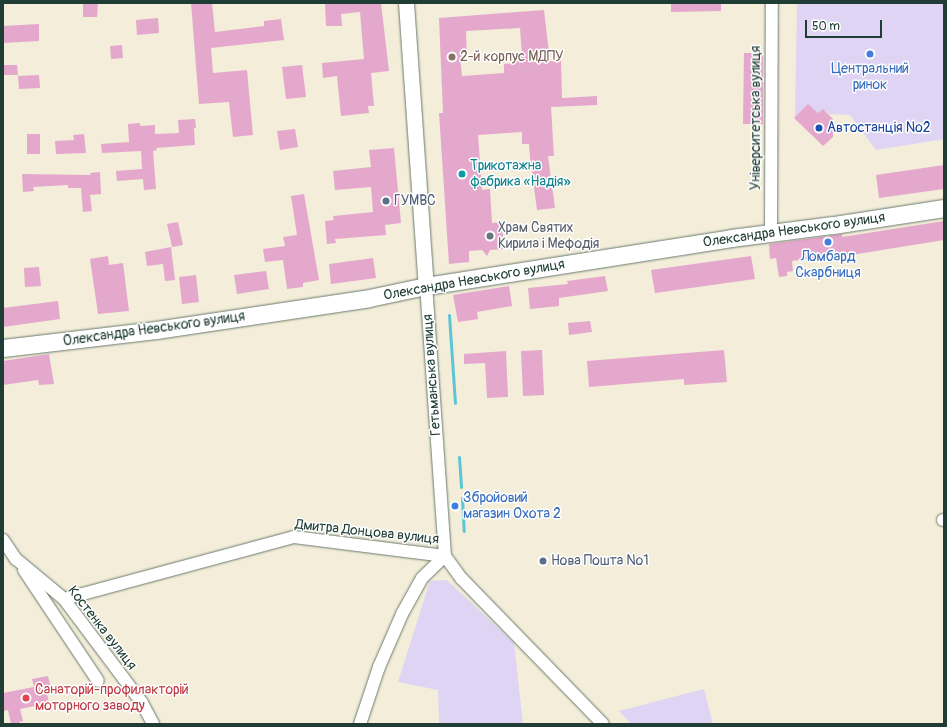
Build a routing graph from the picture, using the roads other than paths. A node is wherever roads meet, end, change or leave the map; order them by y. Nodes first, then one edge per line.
1 (406, 3) edge
2 (772, 3) edge
3 (944, 208) edge
4 (771, 234) junction
5 (426, 286) junction
6 (3, 348) edge
7 (3, 540) edge
8 (444, 556) junction
9 (16, 559) junction
10 (64, 599) junction
11 (98, 681) dead end
12 (154, 724) edge
13 (360, 724) edge
14 (603, 724) edge

1 - 5 street, Гетьманська вулиця
2 - 4 street, Університетська вулиця
3 - 4 main road, Олександра Невського вулиця
4 - 5 main road, Олександра Невського вулиця
5 - 6 main road, Олександра Невського вулиця
5 - 8 street, Гетьманська вулиця
7 - 9 street, Костенка вулиця
8 - 10 street, Дмитра Донцова вулиця
8 - 13 street
8 - 14 street, Дмитра Донцова вулиця
9 - 10 street, Костенка вулиця
9 - 11 street
10 - 12 street, Костенка вулиця

